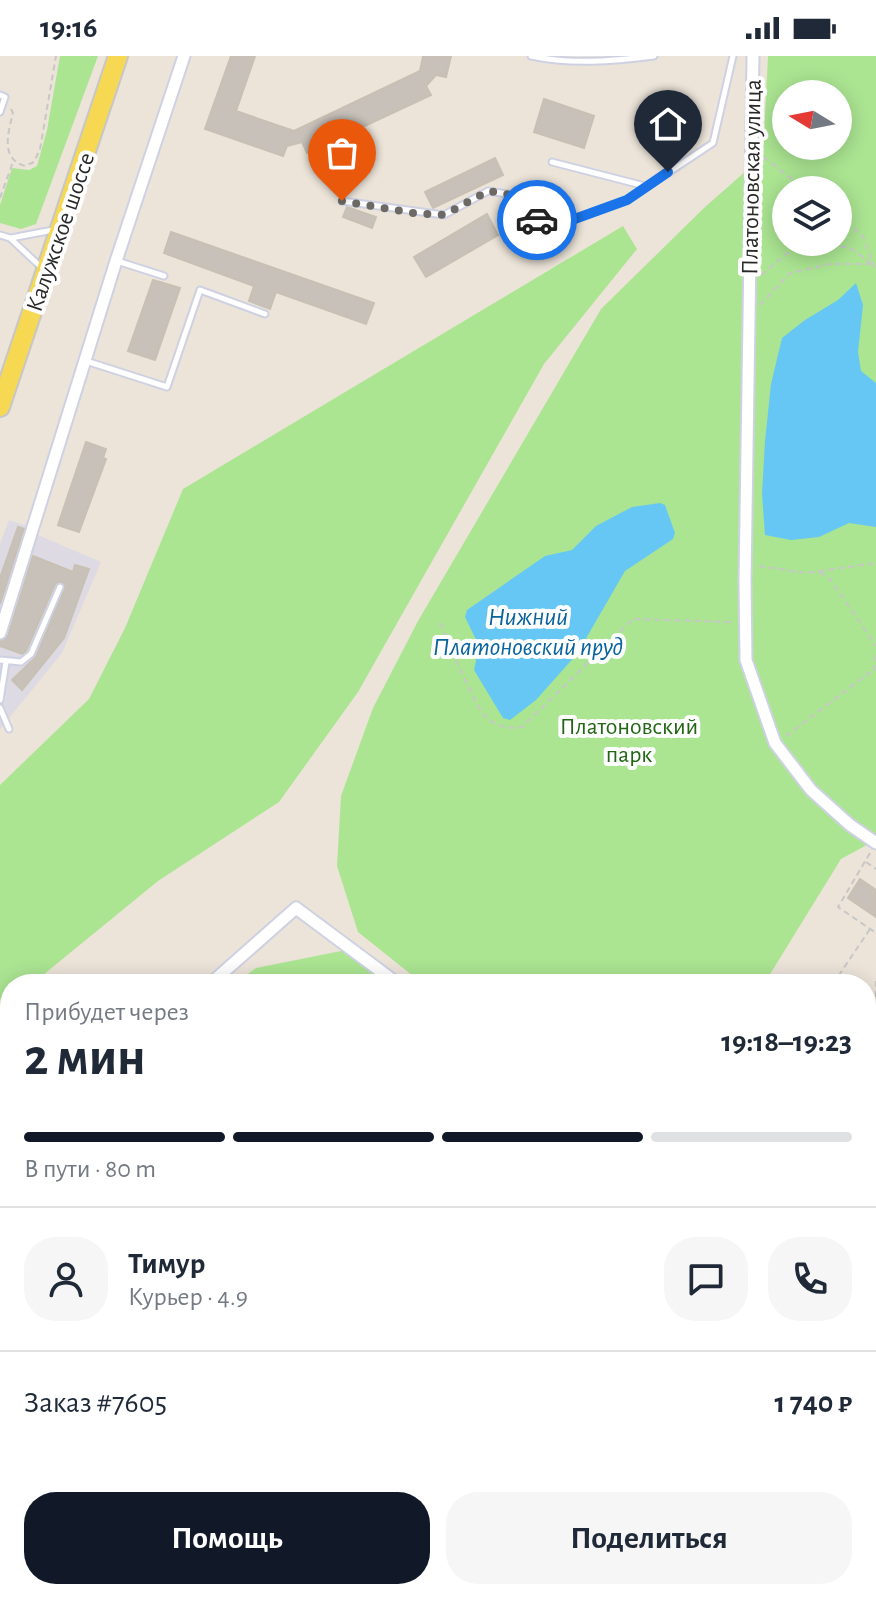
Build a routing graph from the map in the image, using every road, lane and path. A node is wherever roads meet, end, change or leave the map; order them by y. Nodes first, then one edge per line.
1 (56, 56) edge
2 (118, 56) edge
3 (184, 56) edge
4 (531, 56) edge
5 (654, 56) edge
6 (733, 56) edge
7 (753, 56) edge
8 (3, 96) edge
9 (0, 112) edge
10 (763, 156) dead end
11 (13, 161) junction
12 (552, 162) dead end
13 (788, 176) edge
14 (646, 186) junction
15 (0, 198) edge
16 (342, 201) dead end
17 (852, 227) edge
18 (62, 229) junction
19 (0, 236) edge
20 (10, 238) junction
21 (116, 261) junction
22 (872, 264) junction
23 (46, 272) junction
24 (876, 272) edge
25 (164, 276) dead end
26 (759, 276) dead end
27 (759, 306) dead end
28 (265, 314) dead end
29 (85, 361) junction
30 (0, 407) edge
31 (876, 563) edge
32 (753, 565) dead end
33 (819, 571) junction
34 (60, 587) dead end
35 (746, 622) junction
36 (440, 623) dead end
37 (0, 633) edge
38 (876, 646) edge
39 (876, 655) edge
40 (3, 661) edge
41 (875, 669) edge
42 (0, 700) edge
43 (0, 708) edge
44 (9, 729) dead end
45 (782, 738) dead end
46 (876, 843) edge
47 (876, 854) edge
48 (865, 861) junction
49 (876, 869) edge
50 (870, 929) junction
51 (876, 933) edge
52 (221, 974) edge
53 (385, 974) edge
54 (840, 974) edge
55 (876, 981) edge
56 (876, 999) edge

1 - 11 path
2 - 18 main road, Калужское шоссе
3 - 21 street
4 - 5 lane
6 - 14 lane
7 - 35 street, Платоновская улица
8 - 9 lane
8 - 11 path
10 - 13 path
11 - 15 path
12 - 14 lane
14 - 16 lane
17 - 22 path
18 - 20 lane
18 - 23 main road, Калужское шоссе
19 - 20 lane
20 - 23 lane
21 - 25 lane
21 - 29 street
22 - 24 path
22 - 26 path
22 - 27 path
23 - 30 main road, Калужское шоссе
28 - 29 lane
29 - 37 street
31 - 33 path
32 - 33 path
33 - 38 path
34 - 40 lane
35 - 36 path
35 - 46 street, Платоновская улица
39 - 41 path
40 - 42 lane
41 - 45 path
43 - 44 lane
47 - 48 path
48 - 49 path
48 - 50 path
50 - 51 path
50 - 54 path
52 - 53 street
55 - 56 path

